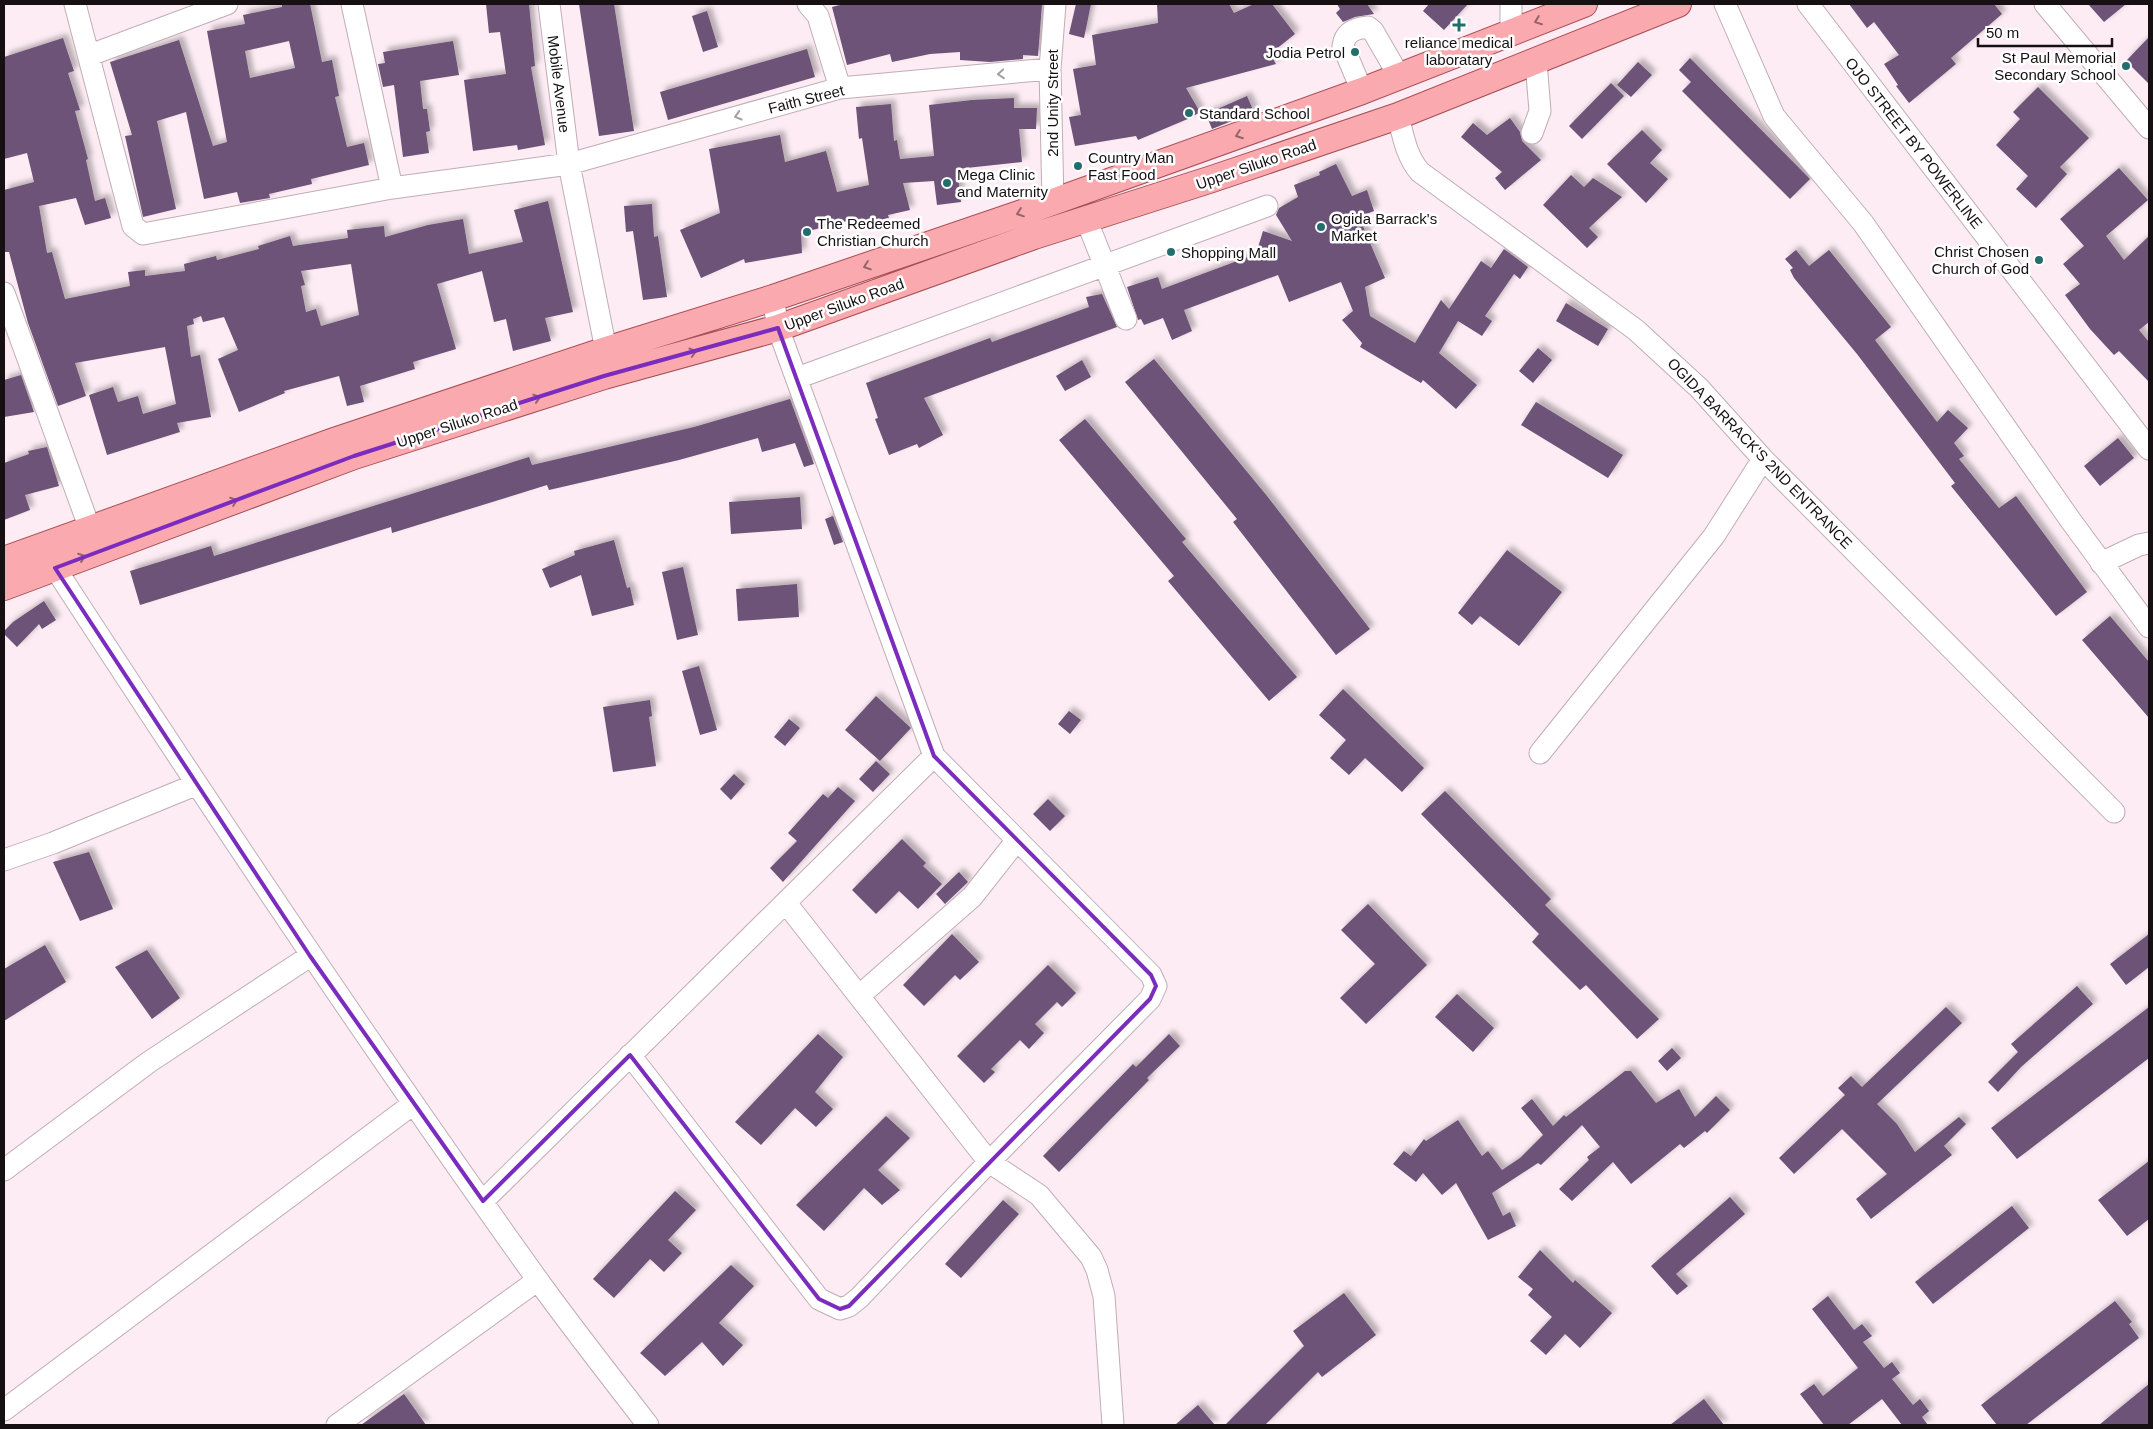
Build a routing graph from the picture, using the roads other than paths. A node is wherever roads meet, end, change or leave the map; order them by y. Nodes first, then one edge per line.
1 (75, 4) edge
2 (227, 4) edge
3 (352, 4) edge
4 (549, 4) edge
5 (808, 4) edge
6 (1055, 4) edge
7 (1511, 4) edge
8 (1584, 4) edge
9 (1678, 4) edge
10 (1724, 4) edge
11 (1808, 4) edge
12 (2045, 4) edge
13 (1511, 32) junction
14 (90, 55) junction
15 (1536, 62) junction
16 (1050, 69) junction
17 (1400, 76) junction
18 (840, 88) junction
19 (1362, 90) junction
20 (1398, 116) junction
21 (2149, 128) edge
22 (1532, 133) dead end
23 (569, 164) junction
24 (392, 188) junction
25 (1054, 202) junction
26 (1267, 206) dead end
27 (1086, 219) junction
28 (1103, 264) junction
29 (4, 293) edge
30 (773, 298) junction
31 (1126, 319) dead end
32 (778, 328) junction
33 (606, 350) junction
34 (797, 378) junction
35 (2149, 449) edge
36 (1762, 459) junction
37 (90, 529) junction
38 (2149, 543) edge
39 (4, 560) edge
40 (2102, 563) junction
41 (55, 568) junction
42 (4, 587) edge
43 (2149, 627) edge
44 (1540, 753) dead end
45 (934, 756) junction
46 (195, 785) junction
47 (2114, 812) dead end
48 (1017, 840) junction
49 (4, 860) edge
50 (786, 902) junction
51 (310, 956) junction
52 (859, 996) junction
53 (630, 1055) junction
54 (413, 1104) junction
55 (989, 1162) junction
56 (4, 1170) edge
57 (483, 1201) junction
58 (538, 1280) junction
59 (4, 1410) edge
60 (337, 1425) edge
61 (647, 1425) edge
62 (1113, 1425) edge

1 - 14 street, Faith Street
2 - 14 street
3 - 24 street
4 - 23 street, Mobile Avenue
5 - 18 street
6 - 16 street, 2nd Unity Street
7 - 13 street
8 -> 13 main road, Upper Siluko Road
9 - 15 main road, Upper Siluko Road
10 - 40 street
11 - 35 street, OJO STREET BY POWERLINE
12 - 21 street
13 - 17 main road, Upper Siluko Road
14 - 24 street, Faith Street
15 - 20 main road, Upper Siluko Road
15 - 22 street
16 -> 18 street, Faith Street
16 - 25 street, 2nd Unity Street
17 - 19 main road, Upper Siluko Road
17 - 19 street
18 -> 23 street, Faith Street
19 -> 25 main road, Upper Siluko Road
20 - 27 main road, Upper Siluko Road
20 - 36 street, OGIDA BARRACK'S 2ND ENTRANCE
23 - 24 street, Faith Street
23 - 33 street, Mobile Avenue
25 -> 30 main road, Upper Siluko Road
26 - 28 street
27 - 28 street
27 - 32 main road, Upper Siluko Road
28 - 31 street
28 - 34 street
29 - 37 street
30 - 32 street
30 - 33 main road, Upper Siluko Road
32 - 34 street
41 -> 32 main road, Upper Siluko Road
33 - 37 main road, Upper Siluko Road
34 - 45 street
36 - 44 street
36 - 47 street, OGIDA BARRACK'S 2ND ENTRANCE
37 - 39 main road, Upper Siluko Road
38 - 40 street
40 - 43 street
41 - 42 main road, Upper Siluko Road
41 - 46 street
45 - 48 street
45 - 50 street
46 - 49 street
46 - 51 street
48 - 52 street
48 - 55 street
50 - 52 street
50 - 53 street
51 - 54 street
51 - 56 street
52 - 55 street
53 - 55 street
53 - 57 street
54 - 57 street
54 - 59 street
55 - 62 street
57 - 58 street
58 - 60 street
58 - 61 street

